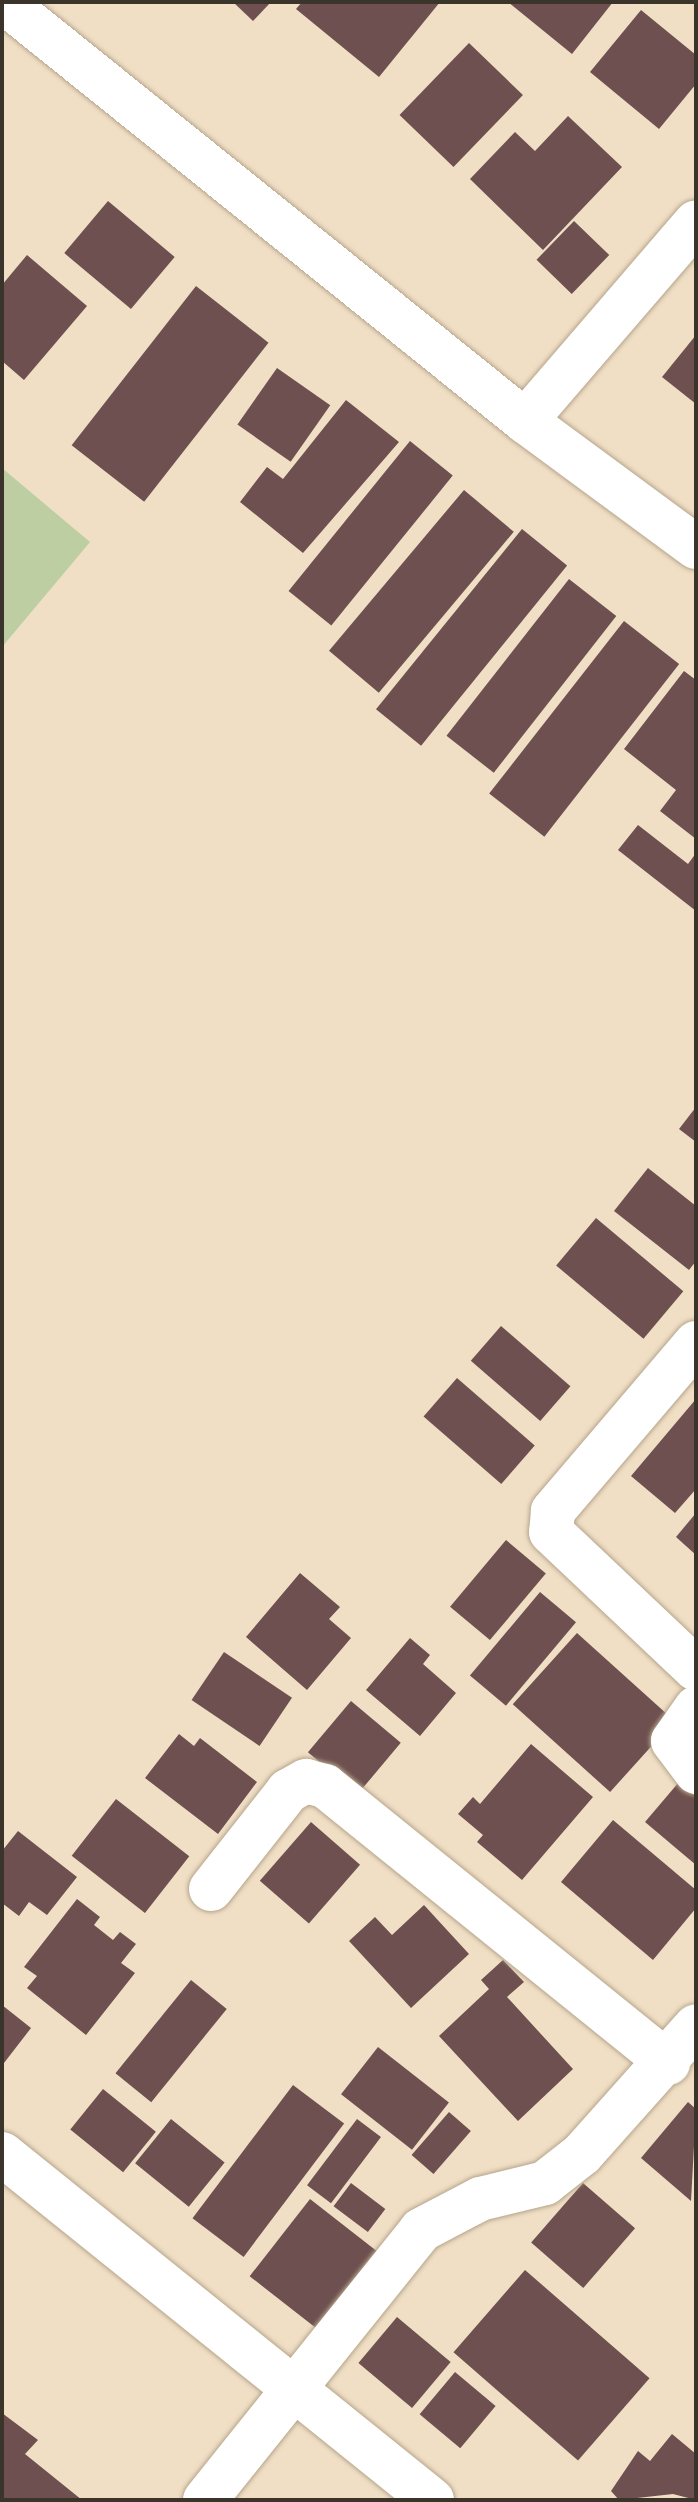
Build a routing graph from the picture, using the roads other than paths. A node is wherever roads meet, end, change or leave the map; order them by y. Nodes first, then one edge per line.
1 (4, 2) edge
2 (696, 222) edge
3 (525, 421) junction
4 (696, 547) edge
5 (696, 1343) edge
6 (696, 1669) edge
7 (696, 1708) edge
8 (696, 1772) edge
9 (211, 1889) dead end
10 (696, 2026) edge
11 (668, 2063) junction
12 (2, 2154) edge
13 (297, 2391) junction
14 (205, 2500) edge
15 (432, 2500) edge

1 - 3 street
2 - 3 street
3 - 4 street
5 - 6 street
7 - 8 street
9 - 11 street
10 - 11 street
11 - 13 street
12 - 13 street
13 - 14 street
13 - 15 street

